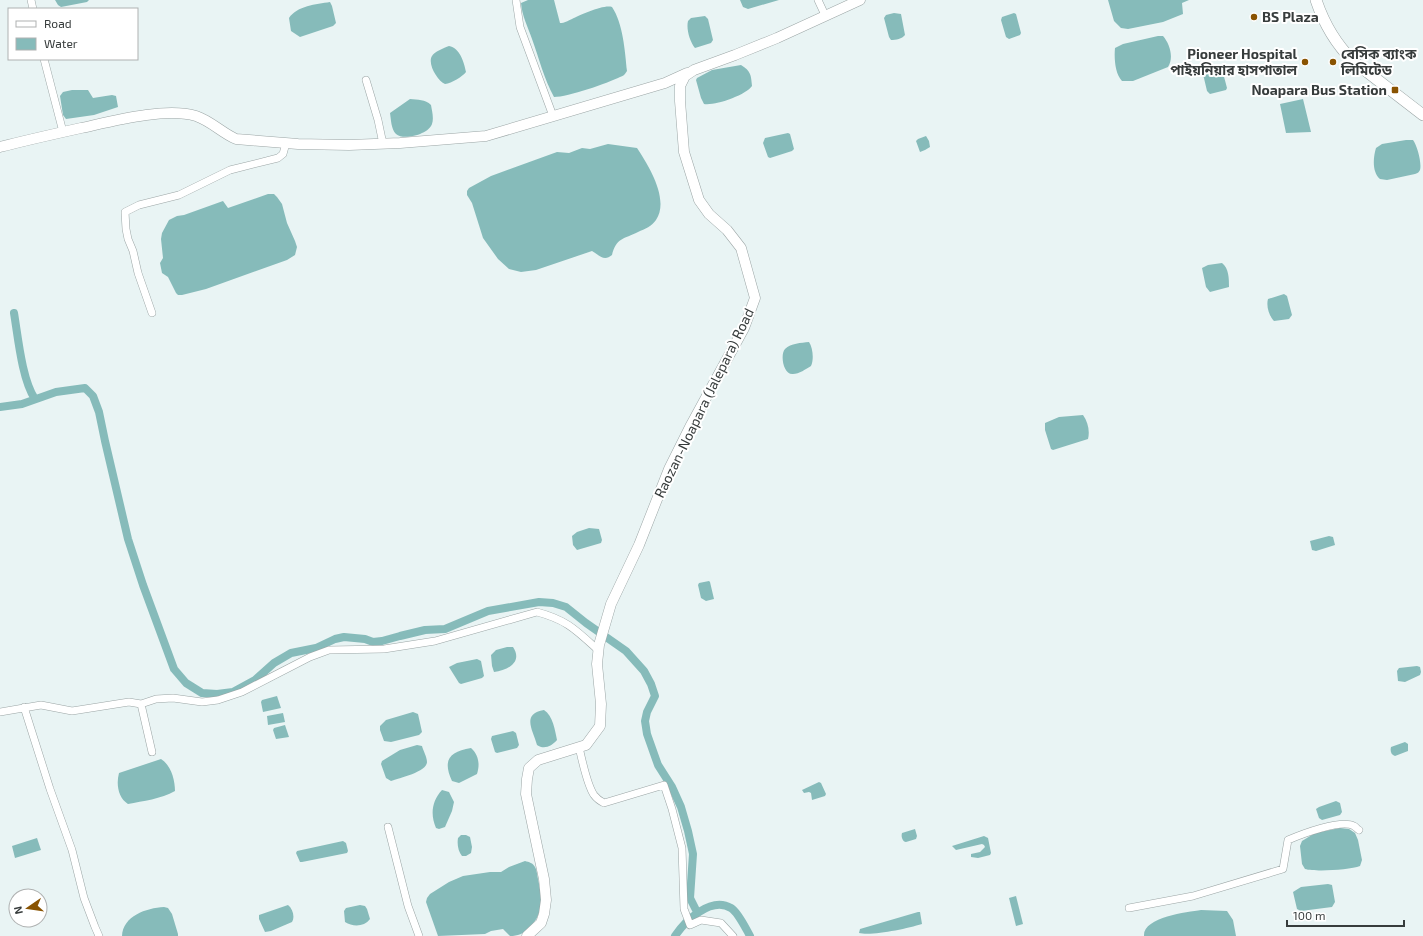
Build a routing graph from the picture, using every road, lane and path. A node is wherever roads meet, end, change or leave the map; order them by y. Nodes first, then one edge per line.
1 (516, 0) edge
2 (818, 0) edge
3 (860, 0) edge
4 (1316, 0) edge
5 (825, 15) junction
6 (44, 60) edge
7 (689, 72) junction
8 (366, 80) dead end
9 (1423, 115) edge
10 (553, 116) junction
11 (63, 132) junction
12 (286, 144) junction
13 (383, 144) junction
14 (0, 147) edge
15 (152, 313) dead end
16 (598, 647) junction
17 (141, 704) junction
18 (24, 707) junction
19 (0, 712) edge
20 (579, 747) junction
21 (152, 752) dead end
22 (388, 827) dead end
23 (1359, 830) dead end
24 (1129, 908) dead end
25 (99, 936) edge
26 (420, 936) edge
27 (527, 936) edge
28 (733, 936) edge

1 - 10 street
2 - 5 street
3 - 5 main road
4 - 9 main road
5 - 7 main road
6 - 11 street
7 - 10 main road
7 - 16 main road, Raozan-Noapara (Jalepara) Road
8 - 13 street
10 - 13 main road
11 - 12 main road
11 - 14 main road
12 - 13 main road
12 - 15 street
16 - 17 street
16 - 20 main road, Raozan-Noapara (Jalepara) Road
17 - 18 street
17 - 21 street
18 - 19 street
18 - 25 street
20 - 27 main road, Raozan-Noapara (Jalepara) Road
20 - 28 street
22 - 26 street
23 - 24 street

